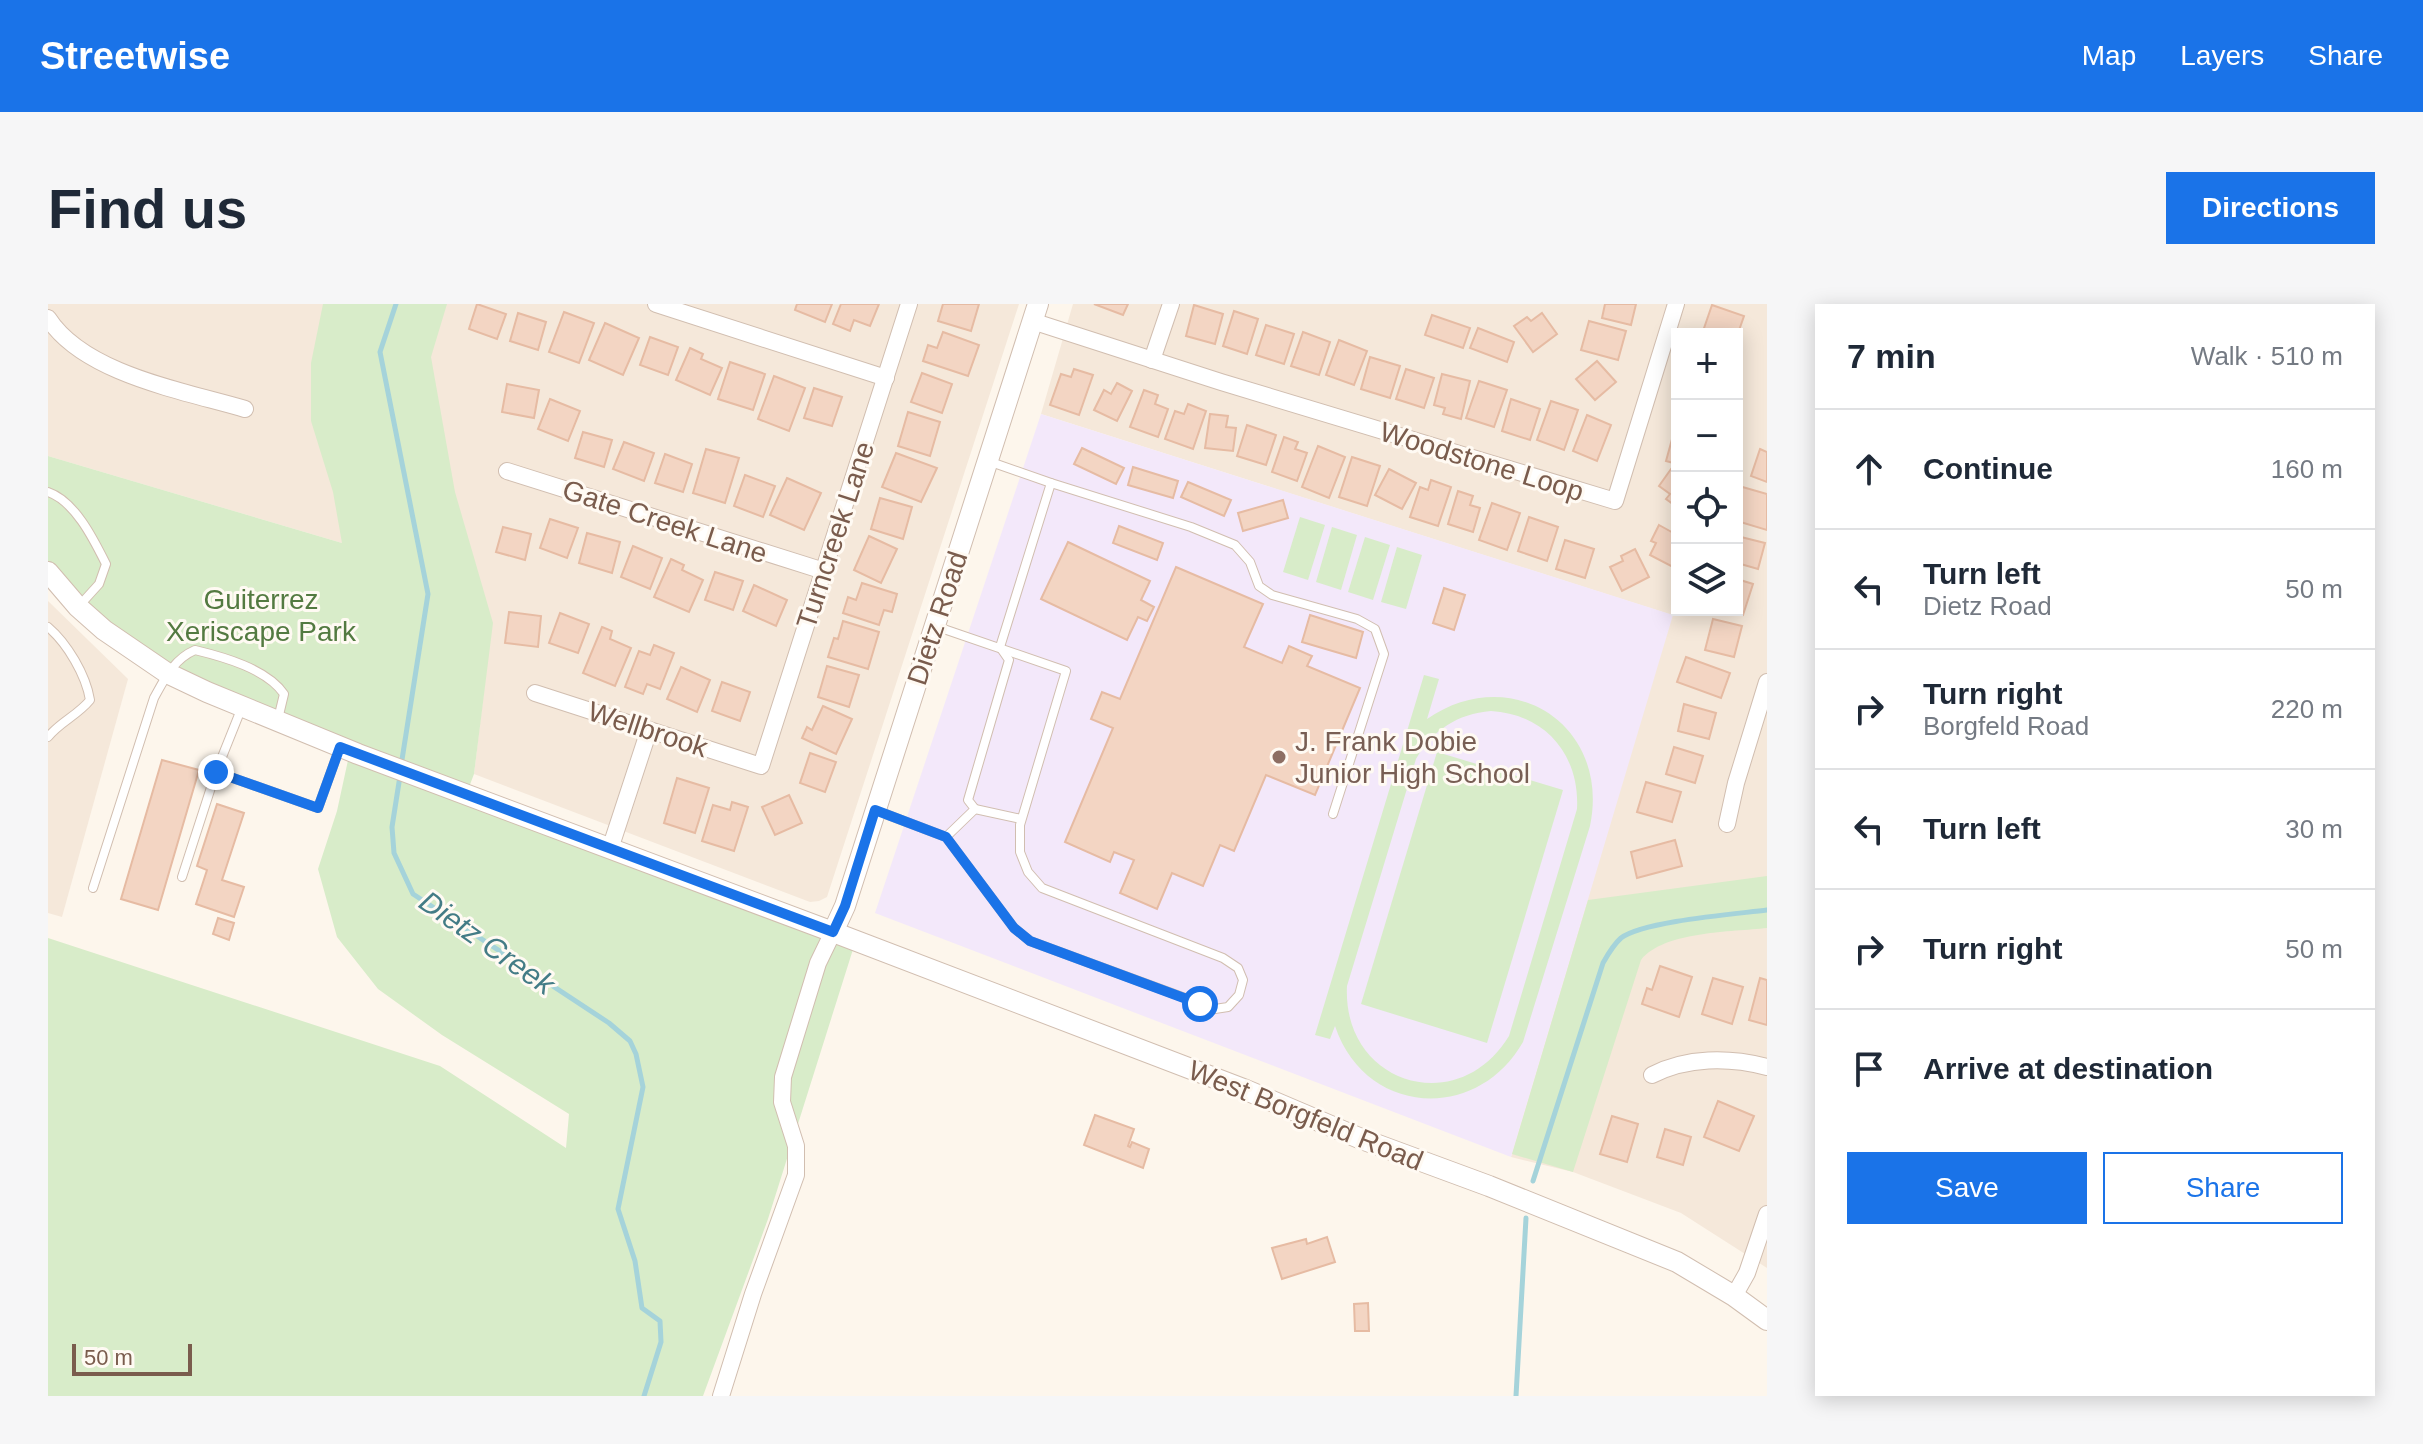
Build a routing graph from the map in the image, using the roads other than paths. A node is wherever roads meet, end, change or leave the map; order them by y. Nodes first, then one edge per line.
1 (656, 304) edge
2 (909, 304) edge
3 (1171, 304) edge
4 (1676, 304) edge
5 (1035, 312) edge
6 (48, 318) edge
7 (1152, 360) junction
8 (886, 378) junction
9 (245, 409) dead end
10 (987, 460) junction
11 (507, 471) dead end
12 (1051, 483) junction
13 (48, 492) edge
14 (824, 571) junction
15 (48, 572) edge
16 (78, 607) junction
17 (934, 625) junction
18 (48, 627) edge
19 (1000, 647) junction
20 (167, 673) junction
21 (1767, 682) edge
22 (535, 693) dead end
23 (242, 706) junction
24 (278, 720) junction
25 (649, 730) junction
26 (48, 737) edge
27 (349, 750) junction
28 (761, 766) joint
29 (216, 772) junction
30 (975, 809) junction
31 (875, 810) junction
32 (1333, 814) dead end
33 (1021, 819) junction
34 (1727, 824) dead end
35 (946, 837) junction
36 (610, 849) junction
37 (182, 877) dead end
38 (93, 888) dead end
39 (833, 932) junction
40 (1767, 1067) edge
41 (1652, 1075) dead end
42 (1767, 1214) edge
43 (1734, 1296) junction
44 (1767, 1320) edge
45 (721, 1396) edge

1 - 8 street
2 - 8 street, Turncreek Lane
3 - 7 street
4 - 7 street, Woodstone Loop
5 - 7 street, Woodstone Loop
5 - 10 street, Dietz Road
6 - 9 street
8 - 14 street, Turncreek Lane
10 - 12 lane
10 - 17 street, Dietz Road
11 - 14 street, Gate Creek Lane
12 - 19 lane
12 - 32 lane
13 - 16 lane
14 - 28 street, Turncreek Lane
15 - 16 street, West Borgfeld Road
16 - 20 street, West Borgfeld Road
17 - 19 lane
17 - 31 street, Dietz Road
18 - 26 lane
19 - 30 lane
19 - 33 lane
20 - 23 street, West Borgfeld Road
20 - 24 lane
20 - 38 lane
21 - 34 street
22 - 25 street, Wellbrook
23 - 24 street, West Borgfeld Road
23 - 29 lane
24 - 27 street, West Borgfeld Road
25 - 28 street, Wellbrook
25 - 36 street
27 - 29 lane
27 - 36 street, West Borgfeld Road
29 - 37 lane
30 - 33 lane
30 - 35 lane
31 - 35 lane
31 - 39 street, Dietz Road
33 - 35 lane
36 - 39 street, West Borgfeld Road
39 - 43 street, West Borgfeld Road
39 - 45 street
40 - 41 street
42 - 43 street
43 - 44 street, West Borgfeld Road

